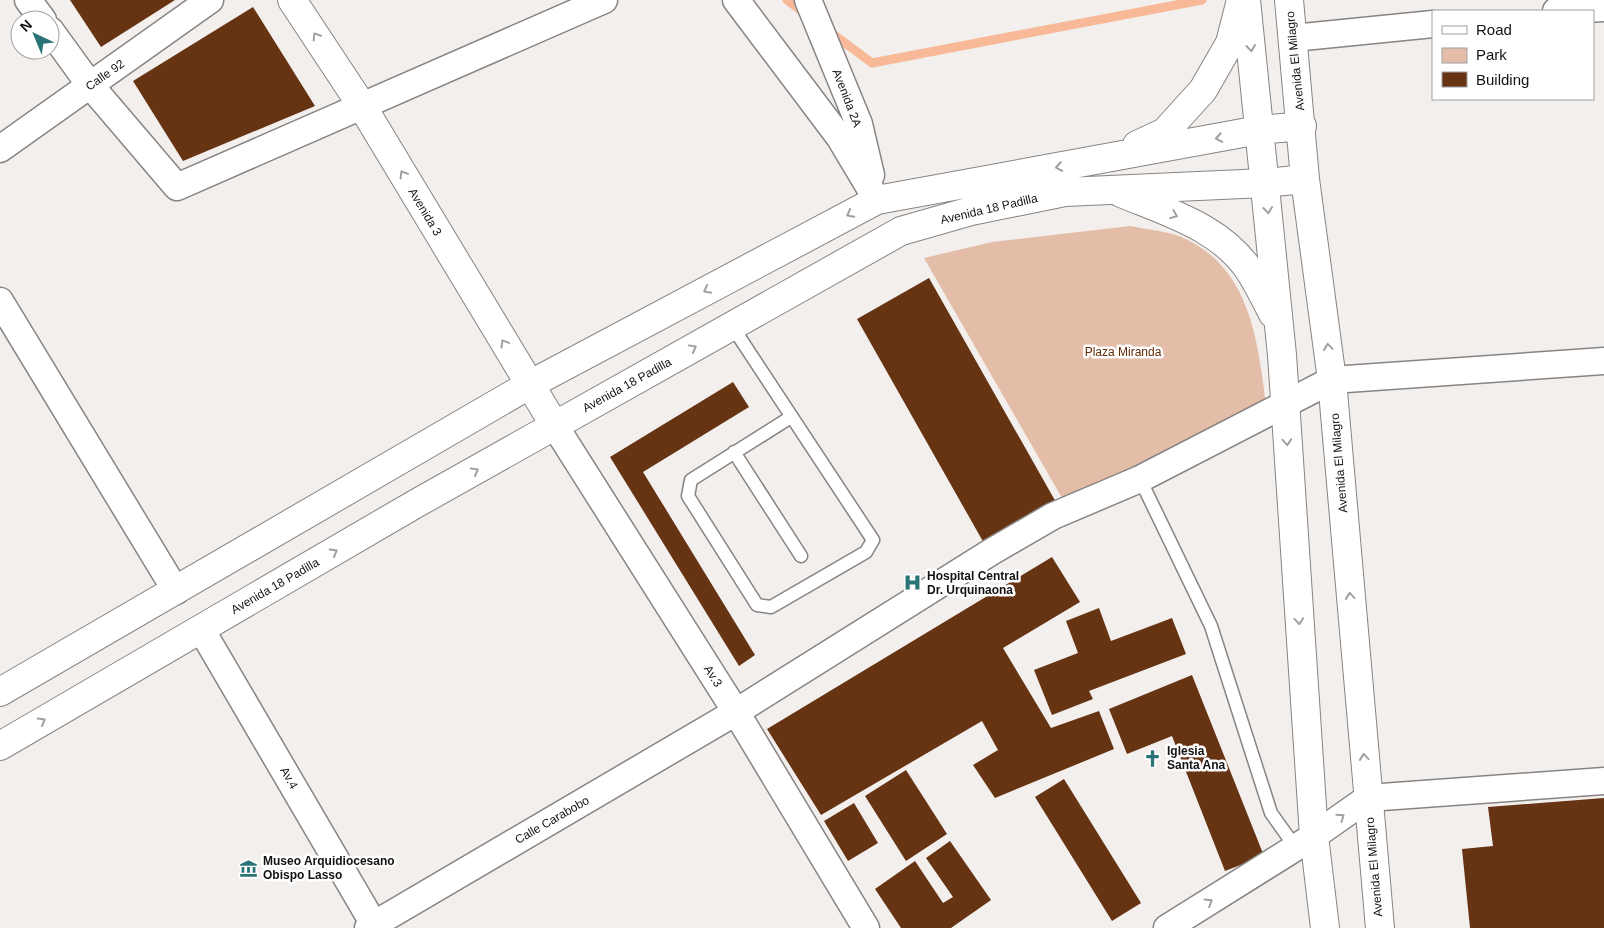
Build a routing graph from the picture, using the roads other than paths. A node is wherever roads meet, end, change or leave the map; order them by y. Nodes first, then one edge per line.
1 (210, 0) edge
2 (292, 0) edge
3 (604, 0) edge
4 (736, 0) edge
5 (808, 0) edge
6 (1241, 0) edge
7 (1246, 0) edge
8 (1289, 0) edge
9 (1604, 8) edge
10 (1572, 10) edge
11 (1432, 24) edge
12 (1293, 38) junction
13 (60, 44) edge
14 (90, 85) junction
15 (362, 106) junction
16 (1302, 126) junction
17 (1259, 130) junction
18 (0, 149) edge
19 (1112, 158) junction
20 (1306, 179) junction
21 (1265, 184) junction
22 (1113, 190) junction
23 (877, 200) junction
24 (0, 301) edge
25 (732, 326) junction
26 (1279, 326) junction
27 (1604, 360) edge
28 (1332, 380) junction
29 (529, 385) junction
30 (1284, 406) junction
31 (791, 417) junction
32 (555, 426) junction
33 (734, 452) junction
34 (1140, 479) junction
35 (801, 556) dead end
36 (176, 591) junction
37 (201, 629) junction
38 (0, 692) edge
39 (736, 712) junction
40 (0, 746) edge
41 (1604, 780) edge
42 (1368, 798) junction
43 (1305, 842) junction
44 (373, 927) edge
45 (866, 928) edge
46 (1167, 928) edge
47 (1325, 928) edge
48 (1380, 928) edge

1 - 14 street, Calle 92
15 -> 2 street, Avenida 3
3 - 15 street
4 - 23 street
5 - 23 street, Avenida 2A
6 - 19 street
7 -> 17 street
8 - 12 street, Avenida El Milagro
9 - 10 street
11 - 12 street
12 - 16 street, Avenida El Milagro
13 - 14 street
14 - 15 street
14 - 18 street, Calle 92
29 -> 15 street, Avenida 3
16 - 17 street
16 - 20 street, Avenida El Milagro
17 -> 19 street
17 - 21 street
19 -> 23 street
20 - 21 street, Avenida 18 Padilla
28 -> 20 street, Avenida El Milagro
21 - 22 street, Avenida 18 Padilla
21 -> 26 street
22 - 25 street, Avenida 18 Padilla
22 -> 26 street
23 -> 29 street
24 - 36 street
25 - 31 lane
32 -> 25 street, Avenida 18 Padilla
26 - 30 street
27 - 28 street
28 - 30 street, Calle Carabobo
42 -> 28 street, Avenida El Milagro
29 - 32 street, Avenida 3
29 - 36 street
30 - 34 street, Calle Carabobo
30 -> 43 street
31 - 33 lane
31 - 33 lane
37 -> 32 street, Avenida 18 Padilla
32 - 39 street, Av.3
33 - 35 lane
34 - 39 street, Calle Carabobo
34 - 43 lane
36 - 38 street
40 -> 37 street, Avenida 18 Padilla
37 - 44 street, Av.4
39 - 44 street, Calle Carabobo
39 - 45 street, Av.3
41 - 42 street
43 -> 42 street
42 - 48 street, Avenida El Milagro
46 -> 43 street
43 - 47 street

